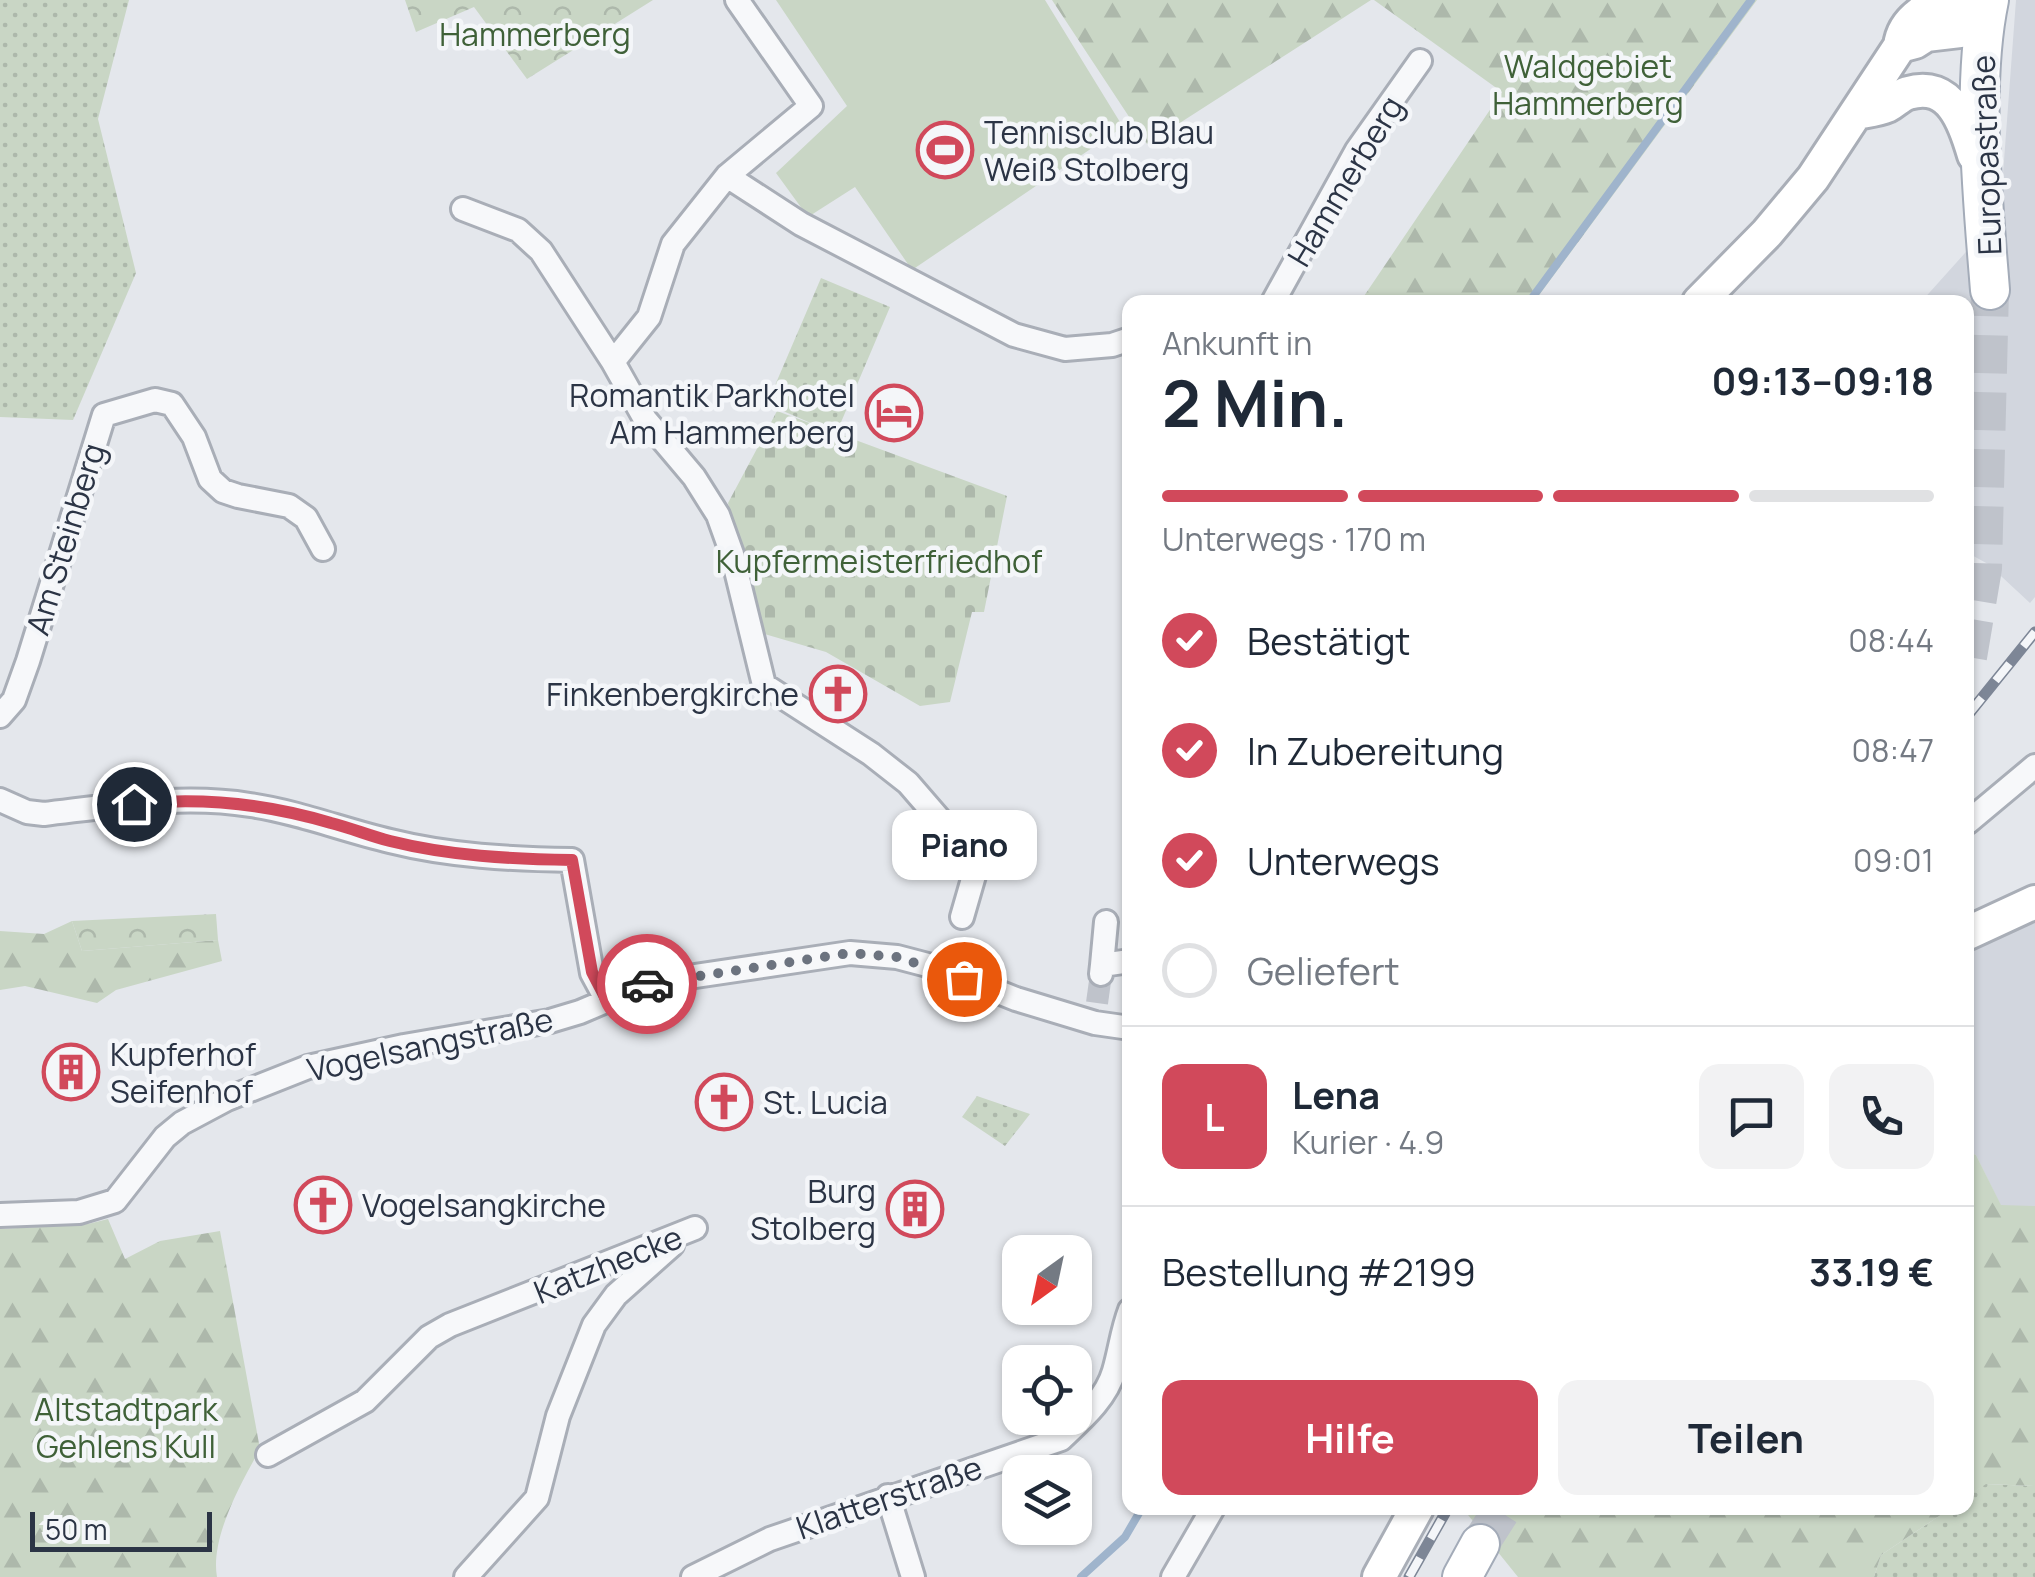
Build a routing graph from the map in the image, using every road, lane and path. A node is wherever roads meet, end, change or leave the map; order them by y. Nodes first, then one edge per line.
1 (737, 0) edge
2 (1987, 9) edge
3 (1420, 61) dead end
4 (1856, 113) junction
5 (726, 176) junction
6 (1983, 186) junction
7 (463, 209) dead end
8 (1990, 290) tunnel mouth
9 (1277, 295) edge
10 (1706, 295) edge
11 (1122, 342) edge
12 (614, 362) junction
13 (323, 549) dead end
14 (0, 716) edge
15 (2035, 766) edge
16 (0, 800) edge
17 (1974, 817) edge
18 (2035, 902) edge
19 (962, 917) dead end
20 (1106, 922) dead end
21 (1974, 930) edge
22 (1122, 964) edge
23 (606, 999) junction
24 (1122, 1024) edge
25 (0, 1215) edge
26 (1122, 1331) edge
27 (268, 1454) dead end
28 (888, 1496) junction
29 (1209, 1515) edge
30 (1413, 1515) edge
31 (1480, 1544) tunnel mouth
32 (466, 1577) edge
33 (693, 1577) edge
34 (914, 1577) edge
35 (1173, 1577) edge
36 (1380, 1577) edge
37 (1462, 1577) edge

1 - 5 street
2 - 4 street
2 - 6 main road, Europastraße
3 - 9 street, Hammerberg
4 - 6 street
4 - 10 street
5 - 11 street
5 - 12 street
6 - 8 main road, Europastraße
7 - 12 street
12 - 19 street
13 - 14 street, Am Steinberg
15 - 17 street
16 - 23 street
18 - 21 street
20 - 22 street
23 - 24 street, Vogelsangstraße
23 - 25 street, Vogelsangstraße
26 - 28 street, Klatterstraße
27 - 32 street, Katzhecke
28 - 33 street, Klatterstraße
28 - 34 street
29 - 35 street
30 - 36 street
31 - 37 main road

